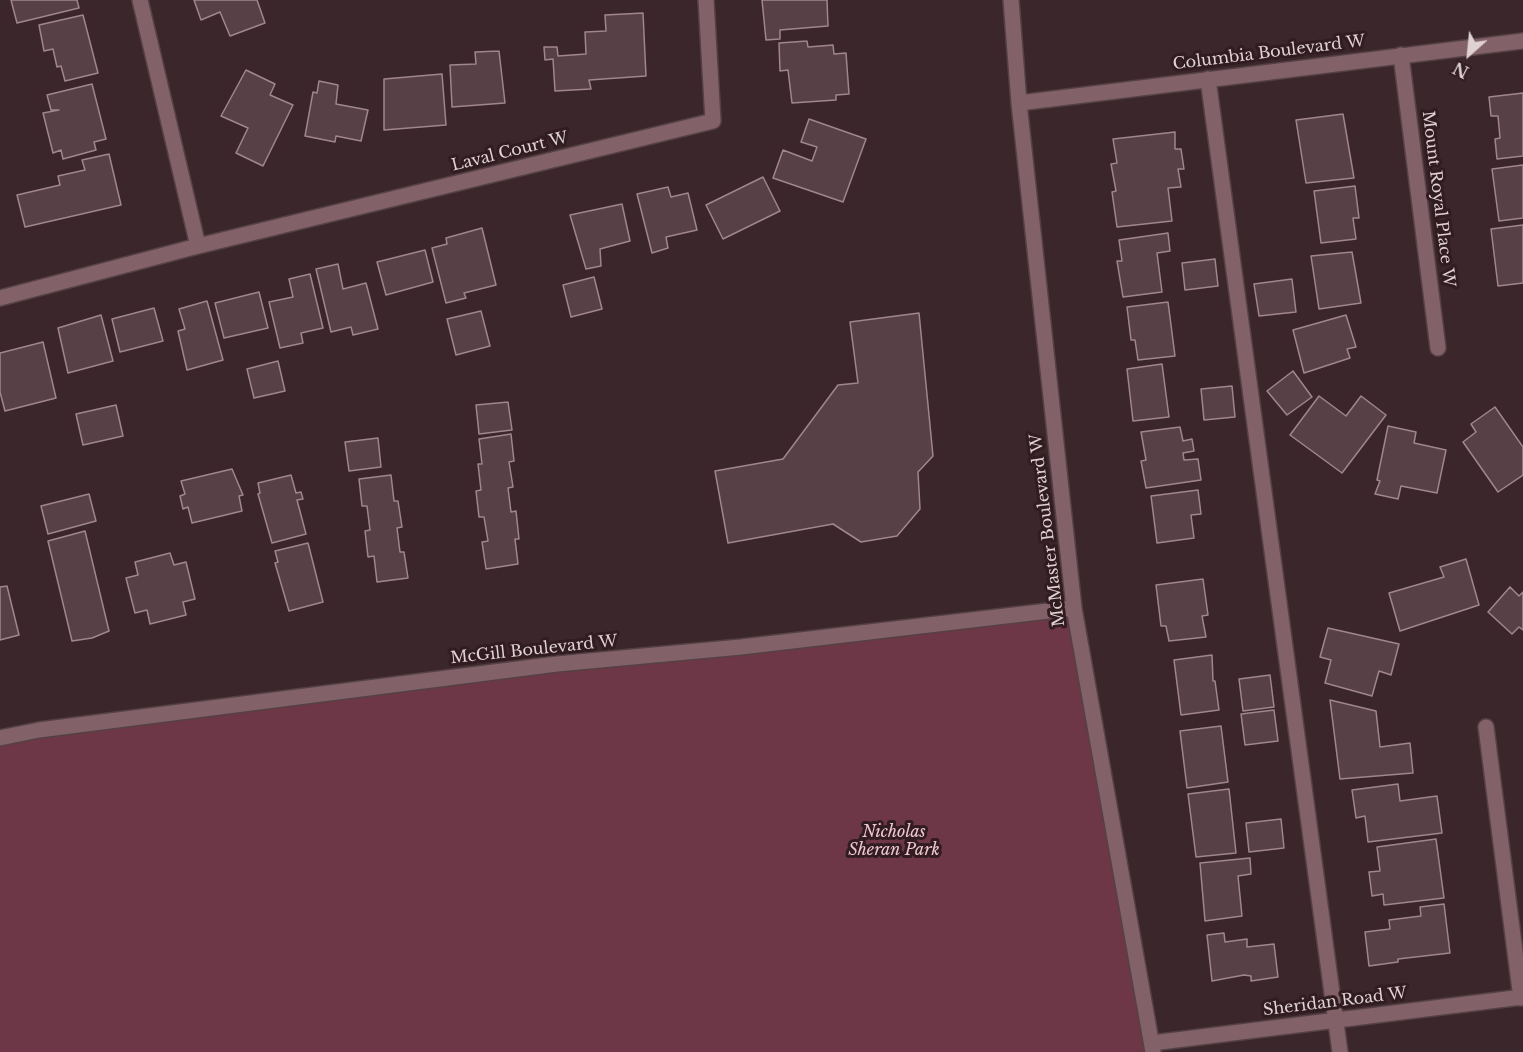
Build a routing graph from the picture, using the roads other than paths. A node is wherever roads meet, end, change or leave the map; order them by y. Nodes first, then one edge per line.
1 (140, 0) edge
2 (706, 0) edge
3 (1011, 0) edge
4 (1523, 41) edge
5 (1401, 55) junction
6 (1208, 79) junction
7 (1019, 103) junction
8 (198, 246) junction
9 (0, 298) edge
10 (1438, 348) dead end
11 (1074, 608) junction
12 (1486, 727) dead end
13 (0, 738) edge
14 (1522, 998) edge
15 (1336, 1020) junction
16 (1152, 1048) edge
17 (1341, 1052) edge

1 - 8 street
2 - 8 street, Laval Court W
3 - 7 street, McMaster Boulevard W
4 - 5 street, Columbia Boulevard W
5 - 6 street, Columbia Boulevard W
5 - 10 street, Mount Royal Place W
6 - 7 street, Columbia Boulevard W
6 - 15 street
7 - 11 street, McMaster Boulevard W
8 - 9 street, Laval Court W
11 - 13 street, McGill Boulevard W
11 - 16 street, McMaster Boulevard W
12 - 14 street
14 - 15 street, Sheridan Road W
15 - 16 street, Sheridan Road W
15 - 17 street

